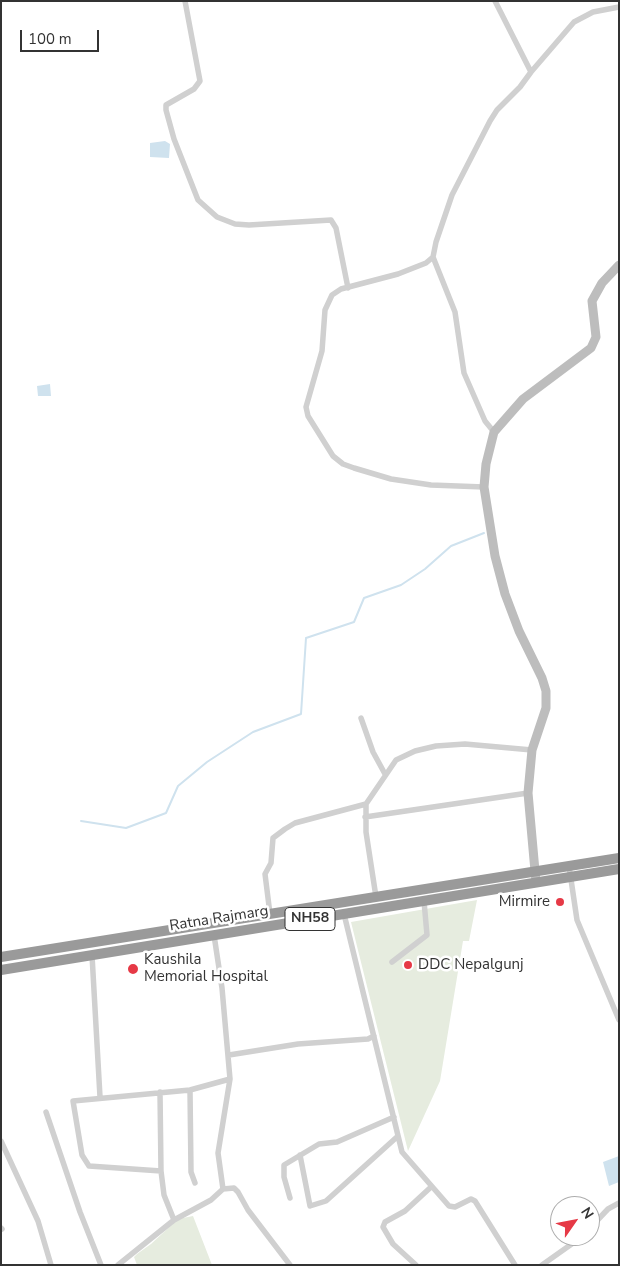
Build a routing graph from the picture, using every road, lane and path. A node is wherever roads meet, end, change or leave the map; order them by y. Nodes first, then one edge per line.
1 (184, 1) edge
2 (495, 1) edge
3 (619, 7) edge
4 (531, 72) junction
5 (433, 257) junction
6 (619, 265) edge
7 (348, 288) junction
8 (494, 432) junction
9 (484, 487) junction
10 (361, 718) dead end
11 (532, 750) junction
12 (385, 774) junction
13 (528, 793) junction
14 (366, 804) junction
15 (364, 817) junction
16 (619, 858) edge
17 (569, 866) junction
18 (619, 869) edge
19 (535, 870) junction
20 (569, 877) junction
21 (536, 882) junction
22 (376, 897) junction
23 (424, 901) junction
24 (270, 914) junction
25 (344, 914) junction
26 (214, 935) junction
27 (92, 955) junction
28 (1, 957) edge
29 (392, 962) dead end
30 (1, 970) edge
31 (619, 1020) edge
32 (374, 1036) junction
33 (229, 1055) junction
34 (230, 1079) junction
35 (190, 1090) junction
36 (160, 1092) junction
37 (100, 1097) junction
38 (46, 1112) dead end
39 (394, 1117) junction
40 (398, 1136) junction
41 (1, 1141) edge
42 (300, 1155) junction
43 (160, 1171) junction
44 (196, 1183) dead end
45 (431, 1187) junction
46 (223, 1189) junction
47 (290, 1198) dead end
48 (619, 1203) edge
49 (600, 1217) edge
50 (174, 1220) junction
51 (569, 1246) edge
52 (51, 1265) edge
53 (101, 1265) edge
54 (118, 1265) edge
55 (290, 1265) edge
56 (416, 1265) edge
57 (516, 1265) edge
58 (542, 1265) edge

1 - 7 street
2 - 4 street
3 - 4 street
4 - 5 street
5 - 7 street
5 - 8 street
6 - 8 street
7 - 9 street
8 - 9 street
9 - 11 street
10 - 12 street
11 - 12 street
11 - 13 street
12 - 14 street
13 - 15 street
13 - 19 street
14 - 15 street
14 - 24 street
15 - 22 street
16 - 17 highway, Ratna Rajmarg / NH58
17 - 19 highway, Ratna Rajmarg / NH58
17 - 20 street
18 - 20 highway, Ratna Rajmarg / NH58
19 - 21 street
19 - 22 highway, Ratna Rajmarg / NH58
20 - 21 highway, Ratna Rajmarg / NH58
20 - 31 street
21 - 23 highway, Ratna Rajmarg / NH58
22 - 24 highway, Ratna Rajmarg / NH58
23 - 25 highway, Ratna Rajmarg / NH58
23 - 29 street
24 - 28 highway, Ratna Rajmarg / NH58
25 - 26 highway, Ratna Rajmarg / NH58
25 - 32 street
26 - 27 highway, Ratna Rajmarg / NH58
26 - 33 street
27 - 30 highway, Ratna Rajmarg / NH58
27 - 37 street
32 - 33 street
32 - 39 street
33 - 34 street
34 - 35 street
34 - 46 street
35 - 36 street
35 - 44 street
36 - 37 street
36 - 43 street
37 - 43 street
38 - 53 street
39 - 40 street
39 - 42 street
40 - 42 street
40 - 45 street
41 - 52 street
42 - 47 street
43 - 50 street
45 - 56 street
45 - 57 street
46 - 50 street
46 - 55 street
48 - 49 street
50 - 54 street
51 - 58 street

